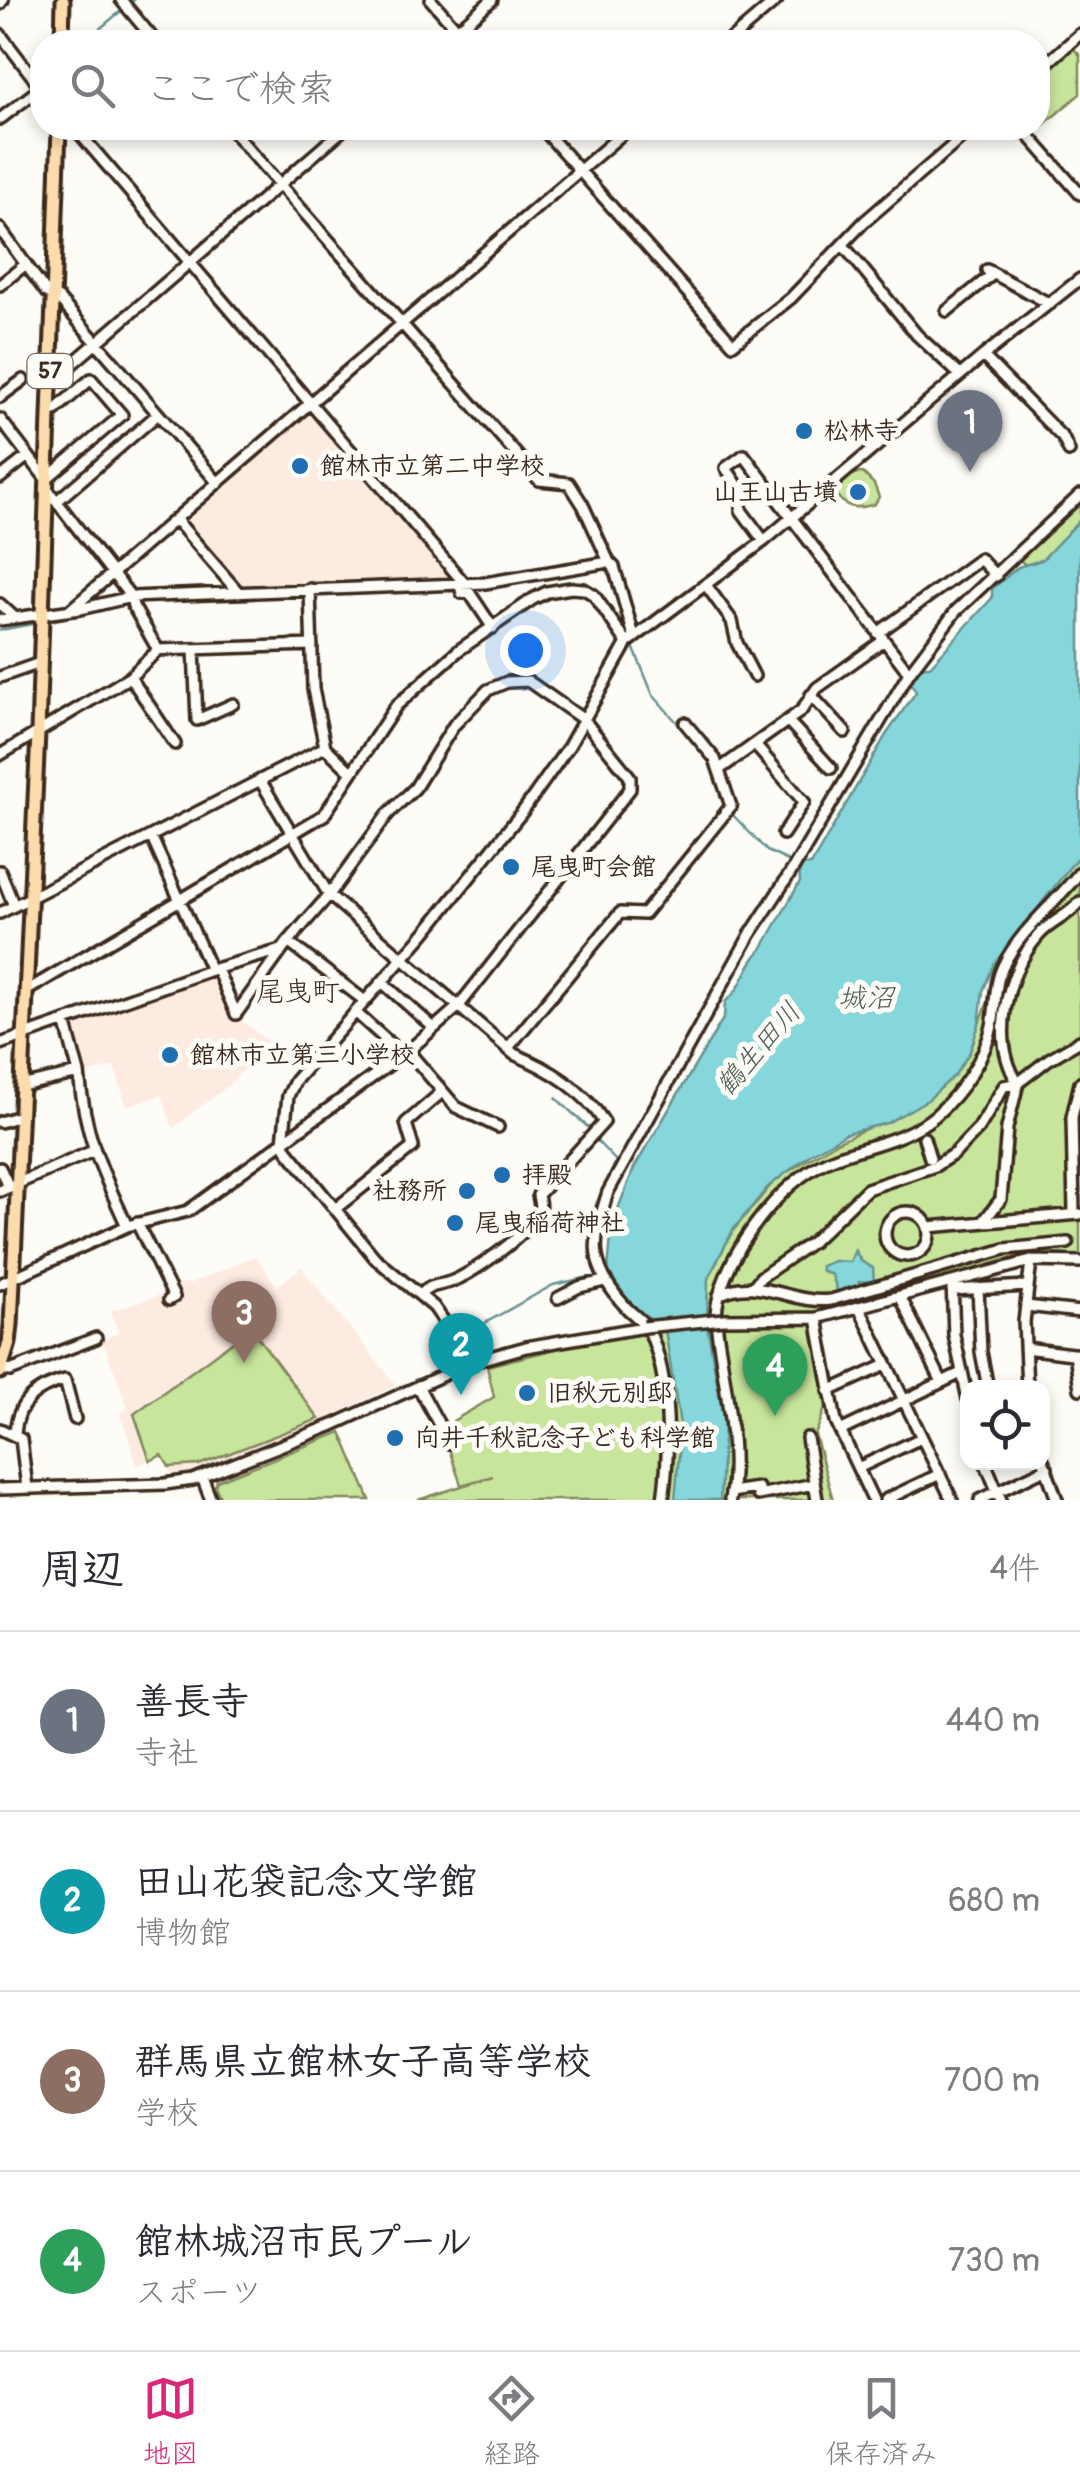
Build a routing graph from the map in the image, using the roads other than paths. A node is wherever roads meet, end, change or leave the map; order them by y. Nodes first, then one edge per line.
1 (64, 0) edge
2 (432, 0) edge
3 (492, 0) edge
4 (777, 0) edge
5 (124, 4) edge
6 (63, 30) edge
7 (146, 30) edge
8 (457, 30) joint
9 (742, 30) edge
10 (0, 34) edge
11 (1080, 34) edge
12 (1050, 60) edge
13 (30, 75) edge
14 (30, 96) edge
15 (0, 119) edge
16 (59, 140) edge
17 (86, 140) edge
18 (241, 140) edge
19 (331, 140) edge
20 (553, 140) edge
21 (615, 140) edge
22 (959, 140) edge
23 (1033, 140) edge
24 (580, 170) junction
25 (280, 184) junction
26 (1080, 194) edge
27 (0, 229) edge
28 (3, 241) edge
29 (842, 245) junction
30 (192, 261) junction
31 (26, 264) junction
32 (1080, 279) edge
33 (0, 285) edge
34 (53, 296) junction
35 (1050, 304) junction
36 (947, 311) dead end
37 (401, 324) junction
38 (97, 343) junction
39 (983, 356) junction
40 (960, 375) junction
41 (24, 380) dead end
42 (50, 383) junction
43 (0, 398) edge
44 (308, 404) junction
45 (49, 411) junction
46 (158, 414) junction
47 (0, 419) edge
48 (1069, 451) dead end
49 (28, 456) junction
50 (0, 478) edge
51 (46, 483) junction
52 (218, 483) junction
53 (1080, 495) edge
54 (57, 501) junction
55 (793, 517) junction
56 (176, 520) junction
57 (764, 541) junction
58 (608, 562) junction
59 (113, 573) junction
60 (996, 576) junction
61 (461, 583) junction
62 (706, 585) junction
63 (310, 590) junction
64 (239, 593) junction
65 (131, 597) junction
66 (0, 604) edge
67 (70, 610) junction
68 (42, 614) junction
69 (14, 617) junction
70 (0, 620) edge
71 (492, 628) junction
72 (881, 637) junction
73 (631, 640) junction
74 (312, 645) junction
75 (194, 648) junction
76 (158, 650) junction
77 (40, 664) junction
78 (909, 672) junction
79 (754, 676) dead end
80 (0, 677) edge
81 (130, 677) junction
82 (811, 696) junction
83 (234, 704) dead end
84 (584, 720) junction
85 (788, 721) junction
86 (685, 723) dead end
87 (845, 732) dead end
88 (38, 733) junction
89 (175, 744) dead end
90 (755, 745) junction
91 (325, 747) junction
92 (0, 755) edge
93 (831, 768) dead end
94 (720, 769) junction
95 (352, 773) junction
96 (260, 780) junction
97 (291, 834) junction
98 (782, 834) dead end
99 (151, 836) junction
100 (0, 871) edge
101 (1080, 872) edge
102 (328, 895) junction
103 (29, 898) junction
104 (180, 899) junction
105 (1080, 902) edge
106 (14, 906) junction
107 (0, 913) edge
108 (284, 946) junction
109 (402, 959) junction
110 (214, 969) junction
111 (382, 982) junction
112 (26, 991) junction
113 (364, 1001) junction
114 (458, 1007) junction
115 (356, 1012) junction
116 (66, 1021) junction
117 (434, 1028) junction
118 (24, 1036) junction
119 (1080, 1041) edge
120 (0, 1044) edge
121 (508, 1048) junction
122 (405, 1053) junction
123 (79, 1073) junction
124 (1018, 1083) junction
125 (1080, 1083) edge
126 (21, 1086) junction
127 (442, 1092) junction
128 (20, 1116) junction
129 (0, 1122) edge
130 (498, 1128) dead end
131 (924, 1138) dead end
132 (283, 1142) junction
133 (93, 1150) junction
134 (930, 1158) dead end
135 (0, 1168) edge
136 (8, 1187) edge
137 (334, 1209) junction
138 (1077, 1214) edge
139 (983, 1222) junction
140 (132, 1224) junction
141 (928, 1227) junction
142 (1068, 1244) dead end
143 (1031, 1260) junction
144 (1080, 1262) edge
145 (13, 1278) junction
146 (604, 1280) junction
147 (0, 1284) edge
148 (752, 1286) junction
149 (952, 1286) junction
150 (1028, 1286) junction
151 (978, 1288) junction
152 (421, 1294) junction
153 (719, 1295) junction
154 (558, 1298) dead end
155 (901, 1298) junction
156 (169, 1300) dead end
157 (1026, 1306) junction
158 (860, 1309) junction
159 (1080, 1312) edge
160 (816, 1318) junction
161 (96, 1338) dead end
162 (1025, 1348) junction
163 (1078, 1354) edge
164 (472, 1362) junction
165 (886, 1364) junction
166 (1, 1370) edge
167 (961, 1373) junction
168 (963, 1380) edge
169 (986, 1380) edge
170 (1027, 1380) edge
171 (942, 1382) junction
172 (418, 1386) junction
173 (1080, 1389) edge
174 (829, 1391) junction
175 (903, 1400) junction
176 (74, 1420) dead end
177 (0, 1429) edge
178 (840, 1431) junction
179 (15, 1434) junction
180 (807, 1438) dead end
181 (921, 1438) junction
182 (449, 1443) dead end
183 (858, 1468) junction
184 (989, 1470) edge
185 (1035, 1470) edge
186 (1047, 1470) edge
187 (940, 1474) junction
188 (202, 1477) junction
189 (814, 1484) junction
190 (0, 1488) edge
191 (27, 1488) junction
192 (730, 1496) edge
193 (1000, 1496) edge
194 (5, 1500) edge
195 (211, 1500) edge
196 (663, 1500) edge
197 (816, 1500) edge
198 (873, 1500) edge
199 (885, 1500) edge
200 (952, 1500) edge
201 (980, 1500) edge
202 (1057, 1500) edge

1 - 6 main road
2 - 8 street
3 - 8 street
4 - 9 street
5 - 7 street
10 - 13 street
11 - 12 street
14 - 15 street
16 - 34 main road, 57
17 - 30 street
18 - 25 street
19 - 25 street
20 - 24 street
21 - 24 street
22 - 29 street
23 - 26 street
24 - 29 street
24 - 37 street
25 - 30 street
25 - 37 street
27 - 28 street
28 - 31 street
29 - 40 street
30 - 38 street
30 - 44 street
31 - 33 street
31 - 34 street
32 - 35 street
34 - 38 street
34 - 42 main road, 57
35 - 36 street
35 - 39 street
37 - 44 street
37 - 58 street
38 - 42 street
38 - 46 street
39 - 40 street
39 - 48 street
40 - 55 street
41 - 43 street
42 - 45 main road, 57
44 - 52 street
44 - 61 street
45 - 51 main road, 57
45 - 51 street
46 - 52 street
46 - 54 street
47 - 49 street
49 - 50 street
49 - 51 street
51 - 54 street
51 - 68 main road, 57
52 - 56 street
53 - 60 street
54 - 59 street
55 - 57 street
55 - 57 street
55 - 72 street
56 - 59 street
56 - 64 street
57 - 62 street
58 - 61 street
58 - 73 street
59 - 65 street
59 - 67 street
60 - 72 street
60 - 78 street
61 - 63 street
61 - 71 street
62 - 73 street
62 - 79 street
63 - 64 street
63 - 74 street
64 - 65 street
65 - 67 street
65 - 76 street
66 - 69 street
67 - 68 street
68 - 69 street
68 - 77 main road, 57
69 - 70 street
71 - 73 street
71 - 95 street
72 - 78 street
72 - 82 street
73 - 84 street
74 - 75 street
74 - 91 street
75 - 76 street
75 - 83 street
76 - 81 street
77 - 80 street
77 - 88 main road, 57
78 - 146 street
81 - 88 street
81 - 89 street
82 - 85 street
82 - 87 street
84 - 102 street
84 - 109 street
84 - 114 street
85 - 90 street
85 - 93 street
86 - 94 street
88 - 92 street
88 - 103 main road, 57
90 - 94 street
90 - 98 street
91 - 95 street
91 - 96 street
94 - 121 street
95 - 97 street
96 - 97 street
96 - 99 street
97 - 102 street
97 - 104 street
99 - 103 street
99 - 104 street
100 - 106 street
101 - 153 street
102 - 108 street
102 - 109 street
103 - 106 street
103 - 112 main road, 57
104 - 110 street
104 - 112 street
105 - 124 street
106 - 107 street
108 - 110 street
108 - 110 street
108 - 113 street
109 - 111 street
109 - 114 street
110 - 116 street
111 - 113 street
111 - 117 street
112 - 118 main road, 57
113 - 115 street
114 - 117 street
114 - 121 street
115 - 122 street
115 - 132 street
116 - 118 street
116 - 123 street
117 - 122 street
118 - 120 street
118 - 126 main road, 57
119 - 124 street
121 - 152 street
122 - 127 street
122 - 132 street
123 - 126 street
123 - 133 street
124 - 139 street
124 - 148 street
125 - 138 street
126 - 128 main road, 57
127 - 130 street
127 - 137 street
128 - 129 street
128 - 136 main road, 57
131 - 134 street
132 - 137 street
132 - 140 street
133 - 136 street
133 - 140 street
135 - 136 street
136 - 145 main road, 57
137 - 152 street
138 - 139 street
139 - 141 street
140 - 145 street
140 - 156 street
141 - 141 street
142 - 148 street
143 - 144 street
143 - 149 street
143 - 150 street
145 - 147 street
145 - 166 main road, 57
146 - 154 street
146 - 196 street
148 - 153 street
149 - 151 street
149 - 155 street
149 - 167 street
150 - 151 street
150 - 157 street
151 - 169 street
152 - 164 street
153 - 192 street
155 - 158 street
155 - 171 street
157 - 159 street
157 - 162 street
158 - 160 street
158 - 165 street
160 - 164 street, bridge
160 - 174 street
161 - 166 street
162 - 163 street
162 - 170 street
163 - 173 street
164 - 172 street
165 - 174 street
165 - 175 street
167 - 168 street
167 - 171 street
171 - 175 street
172 - 182 street
172 - 188 street
174 - 178 street
175 - 178 street
175 - 181 street
176 - 179 street
177 - 179 street
178 - 183 street
179 - 191 street
180 - 189 street
181 - 183 street
181 - 187 street
183 - 198 street
184 - 193 street
185 - 193 street
186 - 202 street
187 - 199 street
187 - 200 street
188 - 191 street
188 - 195 street
189 - 192 street
189 - 197 street
190 - 191 street
190 - 194 street
193 - 201 street

